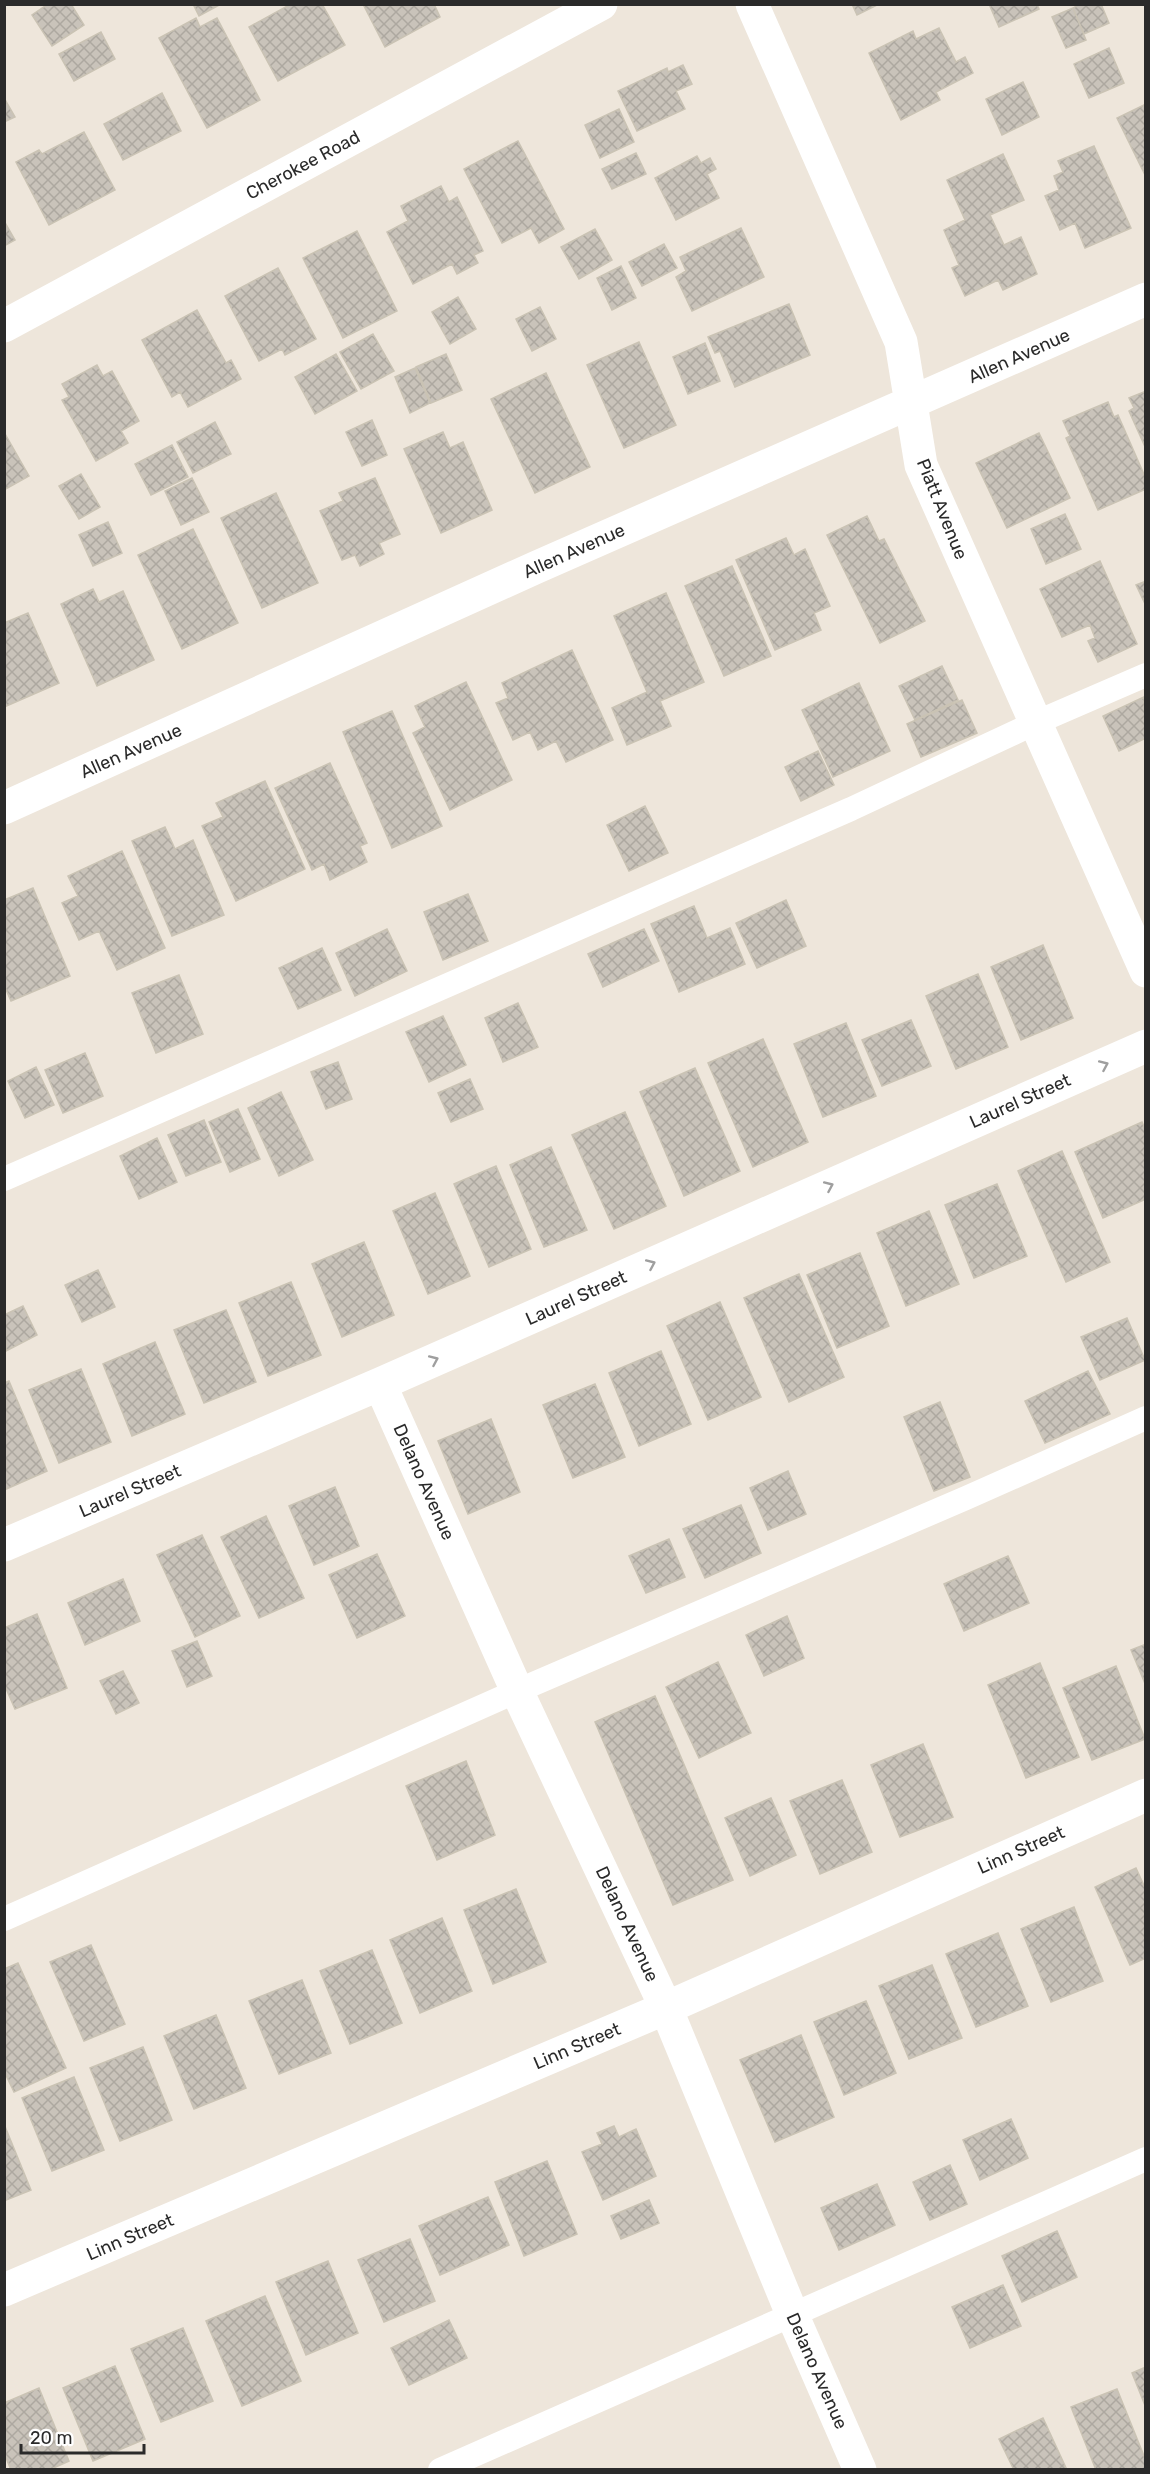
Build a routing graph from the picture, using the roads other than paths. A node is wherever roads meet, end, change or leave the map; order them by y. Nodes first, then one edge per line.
1 (601, 4) edge
2 (752, 4) edge
3 (1146, 299) edge
4 (4, 326) edge
5 (912, 404) junction
6 (1146, 675) edge
7 (1035, 723) junction
8 (4, 808) edge
9 (1146, 971) edge
10 (1146, 1046) edge
11 (4, 1179) edge
12 (380, 1384) junction
13 (1146, 1418) edge
14 (4, 1545) edge
15 (517, 1691) junction
16 (1146, 1795) edge
17 (4, 1919) edge
18 (666, 2008) junction
19 (1146, 2158) edge
20 (4, 2290) edge
21 (792, 2314) junction
22 (440, 2469) edge
23 (860, 2469) edge

1 - 4 street, Cherokee Road
2 - 5 street, Piatt Avenue
3 - 5 street, Allen Avenue
5 - 7 street, Piatt Avenue
5 - 8 street, Allen Avenue
6 - 7 lane
7 - 9 street, Piatt Avenue
7 - 11 lane
12 -> 10 street, Laurel Street
12 - 14 street, Laurel Street
12 - 15 street, Delano Avenue
13 - 15 lane
15 - 17 lane
15 - 18 street, Delano Avenue
16 - 18 street, Linn Street
18 - 20 street, Linn Street
18 - 21 street, Delano Avenue
19 - 21 lane
21 - 22 lane
21 - 23 street, Delano Avenue

